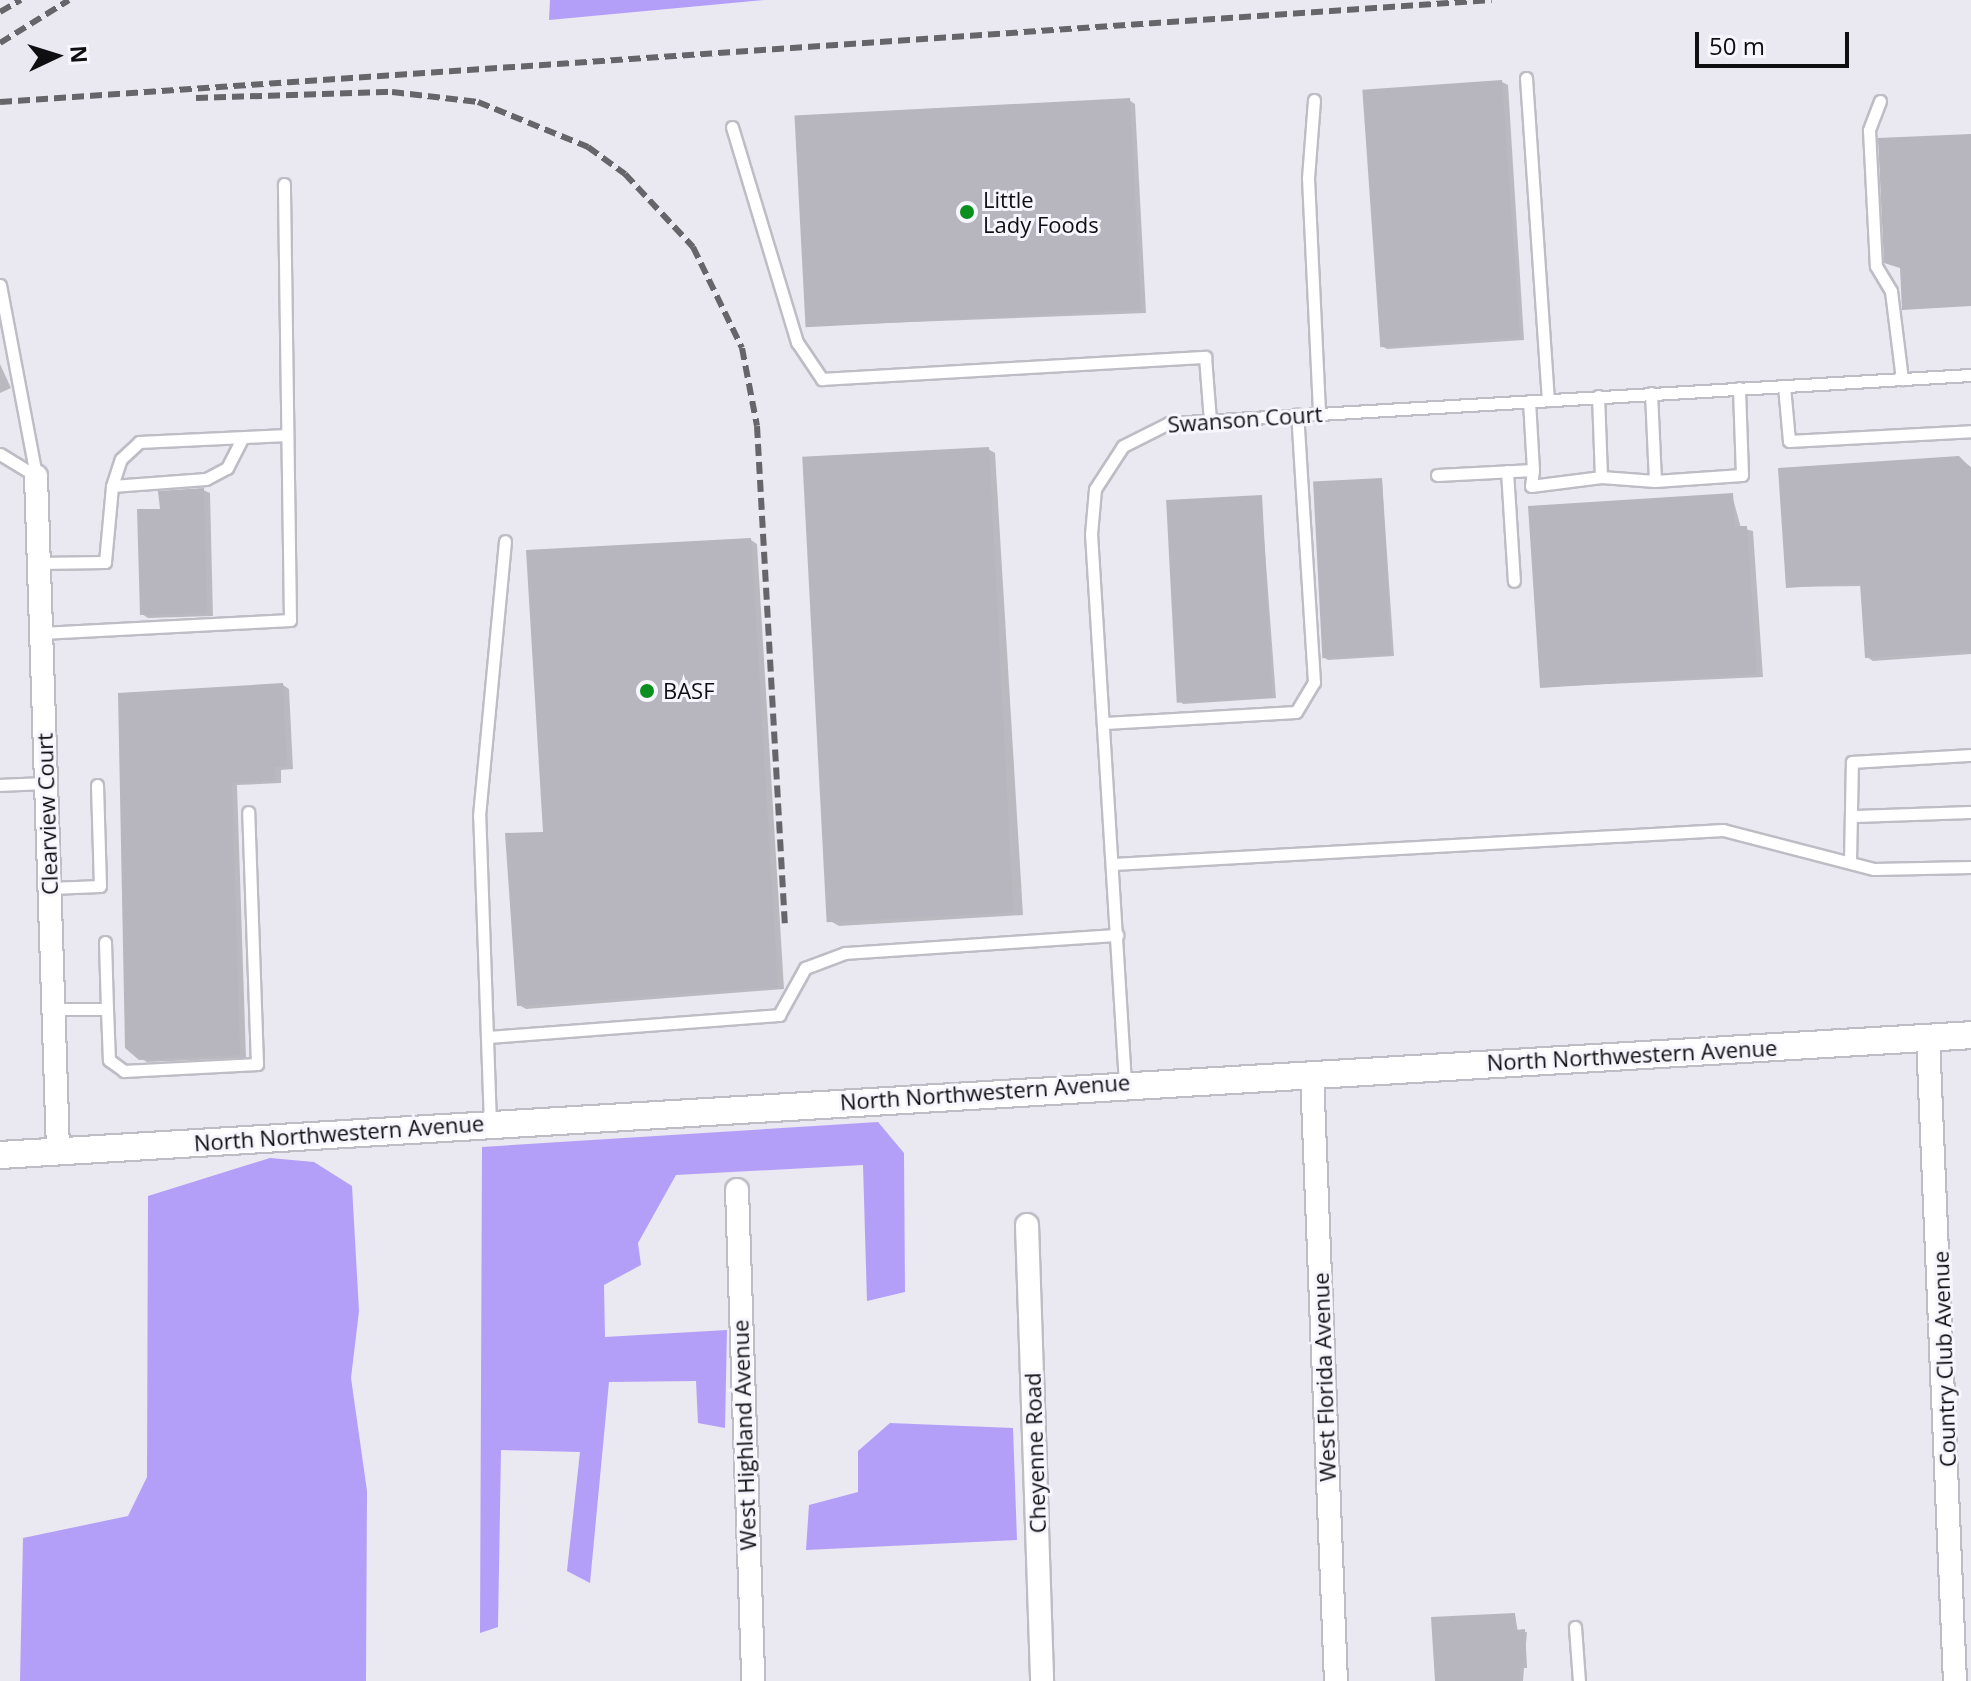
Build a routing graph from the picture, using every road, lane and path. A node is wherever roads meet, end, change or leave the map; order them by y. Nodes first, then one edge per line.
1 (1526, 78) dead end
2 (1314, 100) dead end
3 (1880, 101) dead end
4 (732, 127) dead end
5 (284, 184) dead end
6 (0, 285) edge
7 (1971, 375) edge
8 (1902, 379) junction
9 (1784, 386) junction
10 (1739, 388) junction
11 (1651, 393) junction
12 (1598, 396) junction
13 (1548, 400) junction
14 (1529, 401) junction
15 (1319, 414) junction
16 (1297, 415) junction
17 (1210, 420) junction
18 (1971, 431) edge
19 (287, 435) junction
20 (242, 438) junction
21 (0, 454) edge
22 (1533, 470) junction
23 (1507, 471) junction
24 (1437, 475) dead end
25 (36, 476) junction
26 (1601, 477) junction
27 (1655, 481) junction
28 (112, 486) junction
29 (505, 541) dead end
30 (37, 563) junction
31 (1514, 581) dead end
32 (42, 633) junction
33 (1105, 723) junction
34 (1971, 755) edge
35 (46, 783) junction
36 (0, 785) edge
37 (97, 785) dead end
38 (248, 812) dead end
39 (1971, 812) edge
40 (1854, 816) junction
41 (1850, 862) junction
42 (1113, 864) junction
43 (1971, 867) edge
44 (50, 888) junction
45 (1117, 935) junction
46 (105, 942) dead end
47 (54, 1009) junction
48 (107, 1009) junction
49 (1971, 1035) edge
50 (487, 1037) junction
51 (1928, 1038) junction
52 (1312, 1074) junction
53 (1125, 1083) junction
54 (490, 1124) junction
55 (58, 1151) junction
56 (0, 1155) edge
57 (737, 1190) dead end
58 (1027, 1225) dead end
59 (1575, 1627) dead end
60 (753, 1681) edge
61 (1042, 1681) edge
62 (1336, 1681) edge
63 (1579, 1681) edge
64 (1955, 1681) edge

1 - 13 lane
2 - 15 lane
3 - 8 lane
4 - 17 lane
5 - 19 lane
6 - 25 lane
7 - 8 lane, Swanson Court
8 - 9 lane, Swanson Court
9 - 10 lane, Swanson Court
9 - 18 lane
10 - 11 lane, Swanson Court
10 - 27 lane
11 - 12 lane, Swanson Court
11 - 27 lane
12 - 13 lane, Swanson Court
12 - 26 lane
13 - 14 lane, Swanson Court
14 - 15 lane, Swanson Court
14 - 22 lane
15 - 16 lane, Swanson Court
16 - 17 lane, Swanson Court
16 - 33 lane
17 - 33 lane, Swanson Court
19 - 20 lane
19 - 32 lane
20 - 28 lane
20 - 28 lane
21 - 25 lane
22 - 23 lane
22 - 26 lane
23 - 24 lane
23 - 31 lane
25 - 30 street, Clearview Court
26 - 27 lane
28 - 30 lane
29 - 50 lane
30 - 32 street, Clearview Court
32 - 35 street, Clearview Court
33 - 42 lane, Swanson Court
34 - 40 lane
35 - 36 lane
35 - 44 street, Clearview Court
37 - 44 lane
38 - 48 lane
39 - 40 lane
40 - 41 lane
41 - 42 lane
41 - 43 lane
42 - 45 lane, Swanson Court
44 - 47 street, Clearview Court
45 - 50 lane
45 - 53 lane, Swanson Court
46 - 48 lane
47 - 48 lane
47 - 55 street, Clearview Court
49 - 51 street, North Northwestern Avenue
50 - 54 lane
51 - 52 street, North Northwestern Avenue
51 - 64 street, Country Club Avenue
52 - 53 street, North Northwestern Avenue
52 - 62 street, West Florida Avenue
53 - 54 street, North Northwestern Avenue
54 - 55 street, North Northwestern Avenue
55 - 56 street, North Northwestern Avenue
57 - 60 street, West Highland Avenue
58 - 61 street, Cheyenne Road
59 - 63 lane

